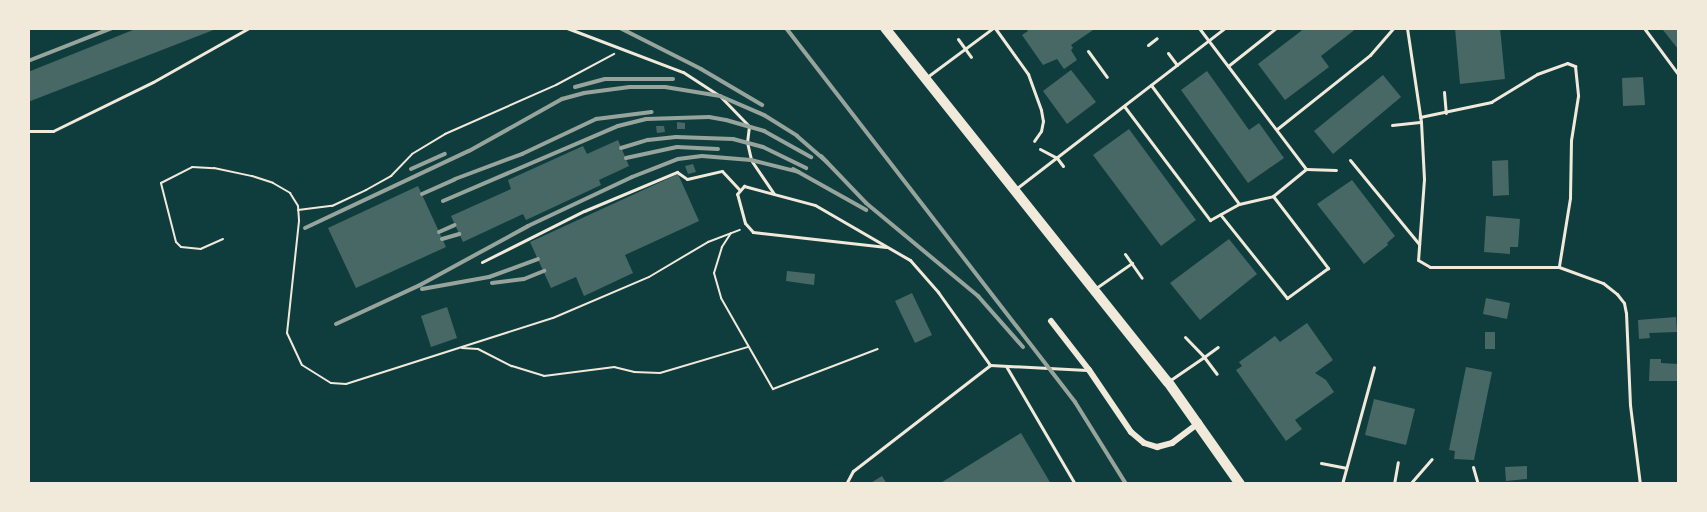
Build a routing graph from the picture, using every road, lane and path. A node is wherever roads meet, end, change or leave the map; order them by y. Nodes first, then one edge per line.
1 (249, 28) edge
2 (567, 28) edge
3 (885, 28) edge
4 (994, 28) edge
5 (1199, 28) edge
6 (1226, 28) edge
7 (1276, 28) edge
8 (1407, 28) edge
9 (1644, 28) edge
10 (1393, 29) edge
11 (1157, 38) dead end
12 (958, 39) dead end
13 (1209, 41) junction
14 (1148, 45) dead end
15 (624, 48) junction
16 (965, 49) junction
17 (1088, 51) dead end
18 (1168, 52) dead end
19 (971, 57) dead end
20 (1177, 65) junction
21 (1228, 66) junction
22 (1678, 74) edge
23 (1107, 77) dead end
24 (924, 79) junction
25 (1151, 85) junction
26 (1444, 92) dead end
27 (1124, 106) junction
28 (1446, 113) junction
29 (1420, 117) junction
30 (1421, 122) junction
31 (1392, 125) dead end
32 (1276, 130) junction
33 (28, 131) edge
34 (1034, 141) dead end
35 (1040, 149) dead end
36 (1056, 158) junction
37 (1350, 160) dead end
38 (1063, 166) dead end
39 (1306, 169) junction
40 (1336, 170) dead end
41 (740, 190) junction
42 (1013, 191) junction
43 (774, 194) junction
44 (1273, 196) junction
45 (1239, 204) junction
46 (298, 210) junction
47 (1220, 214) junction
48 (748, 226) junction
49 (731, 233) junction
50 (223, 239) dead end
51 (1419, 244) junction
52 (886, 247) junction
53 (1125, 254) dead end
54 (482, 262) dead end
55 (1132, 263) junction
56 (1559, 267) junction
57 (1142, 278) dead end
58 (1094, 290) junction
59 (1051, 321) dead end
60 (1185, 337) dead end
61 (748, 347) junction
62 (1218, 347) dead end
63 (459, 348) junction
64 (878, 349) dead end
65 (1204, 357) junction
66 (990, 365) junction
67 (1006, 366) junction
68 (1374, 367) dead end
69 (1089, 369) junction
70 (1217, 374) dead end
71 (1168, 382) junction
72 (1199, 423) junction
73 (1432, 459) dead end
74 (1398, 462) dead end
75 (1321, 463) dead end
76 (1473, 467) dead end
77 (1346, 468) junction
78 (846, 483) edge
79 (1075, 483) edge
80 (1240, 483) edge
81 (1342, 483) edge
82 (1394, 483) edge
83 (1410, 483) edge
84 (1478, 483) edge
85 (1641, 483) edge

1 - 33 lane
2 - 15 lane
3 - 24 main road
4 - 16 lane
4 - 34 lane
5 - 13 lane
6 - 13 lane
7 - 21 lane
8 - 29 lane
9 - 22 lane
10 - 32 lane
11 - 14 lane
12 - 16 lane
13 - 20 lane
13 - 21 lane
15 - 43 lane
15 - 46 path
16 - 19 lane
16 - 24 lane
17 - 23 lane
18 - 20 lane
20 - 25 lane
21 - 32 lane
24 - 42 main road
25 - 27 lane
25 - 45 lane
26 - 28 lane
27 - 36 lane
27 - 47 lane
28 - 29 lane
28 - 56 lane
29 - 30 lane
30 - 31 lane
30 - 51 lane
32 - 39 lane
35 - 36 lane
36 - 38 lane
36 - 42 lane
37 - 51 lane
39 - 40 lane
39 - 44 lane
41 - 43 lane
41 - 48 lane
41 - 54 lane
42 - 58 main road
43 - 52 lane
44 - 45 lane
44 - 47 lane
45 - 47 lane
46 - 50 path
46 - 63 path
48 - 49 path
48 - 52 lane
49 - 61 path
49 - 63 path
51 - 56 lane
52 - 66 lane
53 - 55 lane
55 - 57 lane
55 - 58 lane
56 - 85 lane
58 - 71 main road
59 - 69 street
60 - 65 lane
61 - 63 path
61 - 64 path
62 - 65 lane
65 - 70 lane
65 - 71 lane
66 - 67 lane
66 - 78 lane
67 - 69 lane
67 - 79 lane
68 - 77 lane
69 - 72 street
71 - 72 main road
72 - 80 main road
73 - 83 lane
74 - 82 lane
75 - 77 lane
76 - 84 lane
77 - 81 lane

